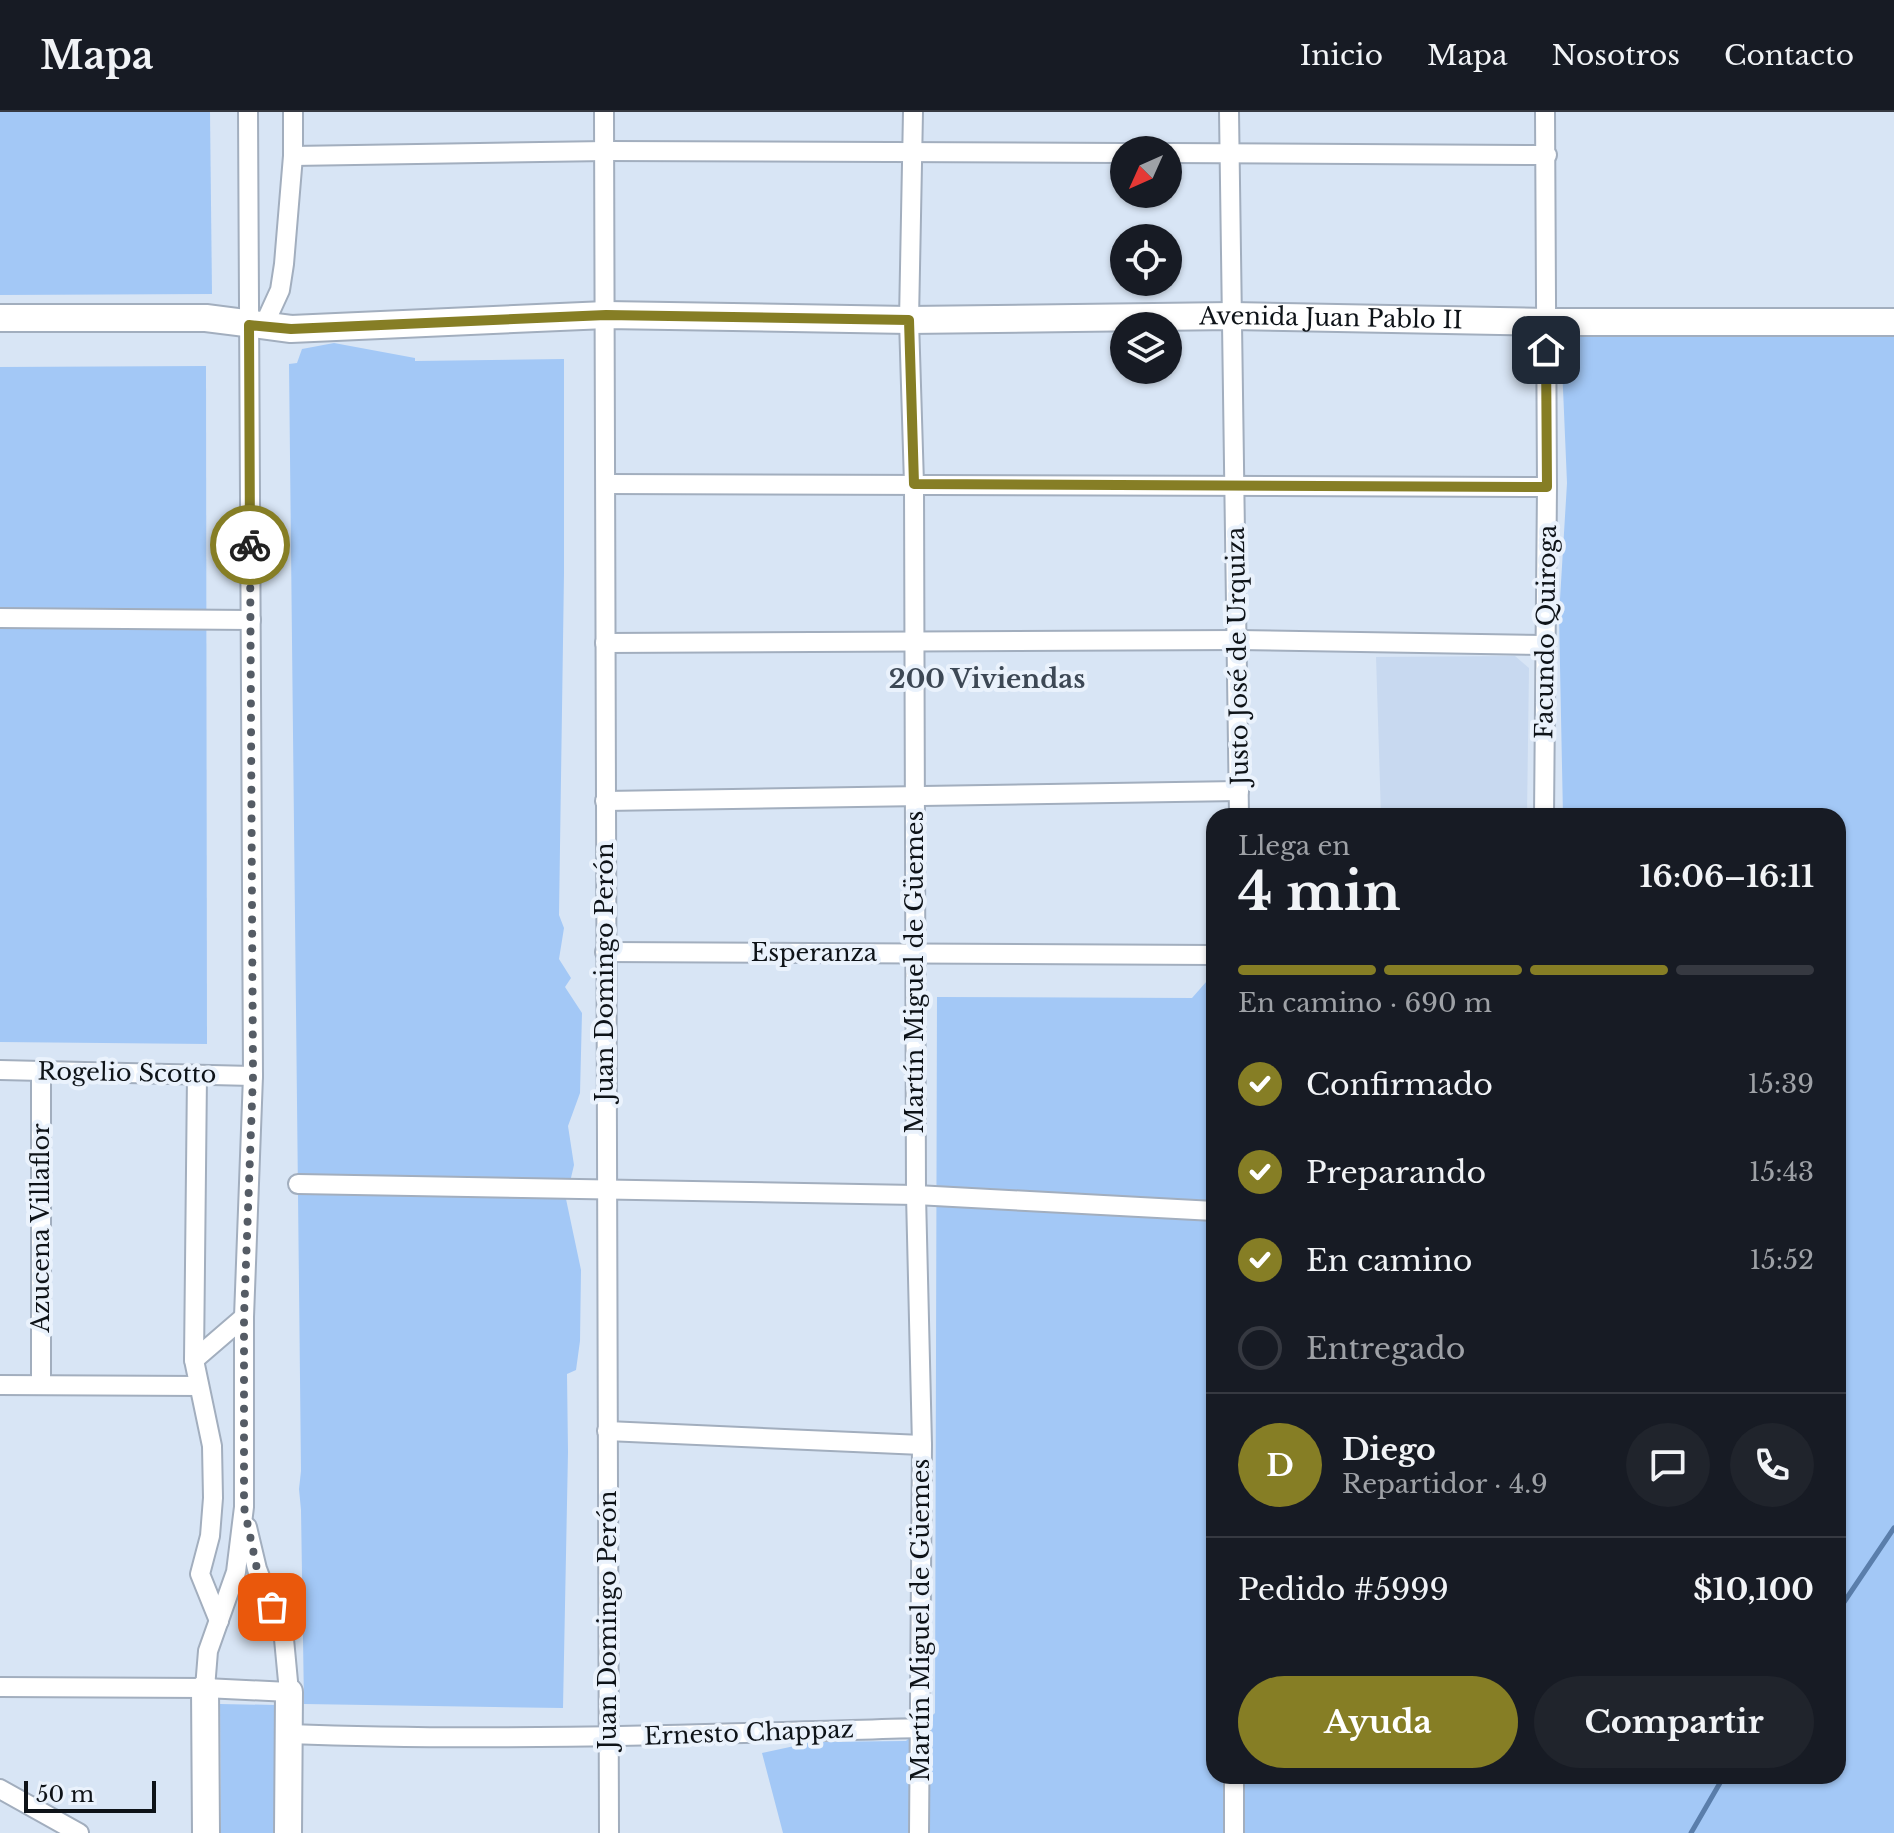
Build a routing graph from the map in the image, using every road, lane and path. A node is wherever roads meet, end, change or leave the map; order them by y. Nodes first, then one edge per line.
1 (248, 112) edge
2 (293, 112) edge
3 (604, 112) edge
4 (913, 112) edge
5 (1229, 112) edge
6 (1545, 112) edge
7 (606, 151) junction
8 (914, 152) junction
9 (1110, 153) edge
10 (1182, 153) edge
11 (1229, 153) junction
12 (1547, 155) junction
13 (293, 156) junction
14 (606, 315) junction
15 (1232, 316) junction
16 (0, 318) edge
17 (909, 320) junction
18 (1546, 322) junction
19 (1894, 322) edge
20 (256, 325) junction
21 (606, 484) junction
22 (914, 484) junction
23 (1235, 485) junction
24 (1547, 487) junction
25 (0, 618) edge
26 (251, 620) junction
27 (1237, 640) junction
28 (914, 641) junction
29 (605, 643) junction
30 (1546, 645) junction
31 (1239, 791) junction
32 (914, 794) junction
33 (605, 801) junction
34 (1239, 808) edge
35 (1544, 808) edge
36 (605, 952) junction
37 (914, 953) junction
38 (1206, 955) edge
39 (0, 1070) edge
40 (41, 1071) junction
41 (197, 1075) junction
42 (253, 1076) junction
43 (298, 1184) dead end
44 (606, 1188) junction
45 (916, 1195) junction
46 (1206, 1211) edge
47 (244, 1317) junction
48 (194, 1360) junction
49 (0, 1385) edge
50 (41, 1385) junction
51 (199, 1386) junction
52 (607, 1431) junction
53 (922, 1445) junction
54 (244, 1507) junction
55 (219, 1621) junction
56 (0, 1687) edge
57 (205, 1688) junction
58 (289, 1692) junction
59 (920, 1728) junction
60 (289, 1734) junction
61 (608, 1737) junction
62 (1234, 1784) edge
63 (0, 1789) edge
64 (79, 1833) edge
65 (206, 1833) edge
66 (288, 1833) edge
67 (609, 1833) edge
68 (919, 1833) edge
69 (1234, 1833) edge

1 - 20 street
2 - 13 street
3 - 7 street, Juan Domingo Perón
4 - 8 street, Martín Miguel de Güemes
5 - 11 street, Justo José de Urquiza
6 - 12 street, Facundo Quiroga
7 - 8 street
7 - 13 street
7 - 14 street, Juan Domingo Perón
8 - 9 street
8 - 17 street, Martín Miguel de Güemes
10 - 11 street
11 - 12 street
11 - 15 street, Justo José de Urquiza
12 - 18 street, Facundo Quiroga
13 - 20 street
14 - 17 street, Avenida Juan Pablo II
14 - 20 street, Avenida Juan Pablo II
14 - 21 street, Juan Domingo Perón
15 - 17 street, Avenida Juan Pablo II
15 - 18 street, Avenida Juan Pablo II
15 - 23 street, Justo José de Urquiza
16 - 20 street, Avenida Juan Pablo II
17 - 22 street, Martín Miguel de Güemes
18 - 19 street, Avenida Juan Pablo II
18 - 24 street, Facundo Quiroga
20 - 26 street
21 - 22 street
21 - 29 street, Juan Domingo Perón
22 - 23 street
22 - 28 street, Martín Miguel de Güemes
23 - 24 street
23 - 27 street, Justo José de Urquiza
24 - 30 street, Facundo Quiroga
25 - 26 street
26 - 42 street
27 - 28 street
27 - 30 street
27 - 31 street, Justo José de Urquiza
28 - 29 street
28 - 32 street, Martín Miguel de Güemes
29 - 33 street, Juan Domingo Perón
30 - 35 street, Facundo Quiroga
31 - 32 street
31 - 34 street, Justo José de Urquiza
32 - 33 street
32 - 37 street, Martín Miguel de Güemes
33 - 36 street, Juan Domingo Perón
36 - 37 street, Esperanza
36 - 44 street, Juan Domingo Perón
37 - 38 street, Esperanza
37 - 45 street, Martín Miguel de Güemes
39 - 40 street, Rogelio Scotto
40 - 41 street, Rogelio Scotto
40 - 50 street, Azucena Villaflor
41 - 42 street, Rogelio Scotto
41 - 48 street
42 - 47 street
43 - 44 street
44 - 45 street
44 - 52 street, Juan Domingo Perón
45 - 46 street
45 - 53 street, Martín Miguel de Güemes
47 - 48 street
47 - 54 street
48 - 51 street
49 - 50 street
50 - 51 street
51 - 55 street
52 - 53 street
52 - 61 street, Juan Domingo Perón
53 - 59 street, Martín Miguel de Güemes
54 - 55 street
54 - 58 street
55 - 57 street
56 - 57 street
57 - 58 street
57 - 65 street
58 - 60 street
59 - 61 street, Ernesto Chappaz
59 - 68 street, Martín Miguel de Güemes
60 - 61 street, Ernesto Chappaz
60 - 66 street
61 - 67 street, Juan Domingo Perón
62 - 69 street
63 - 64 street

